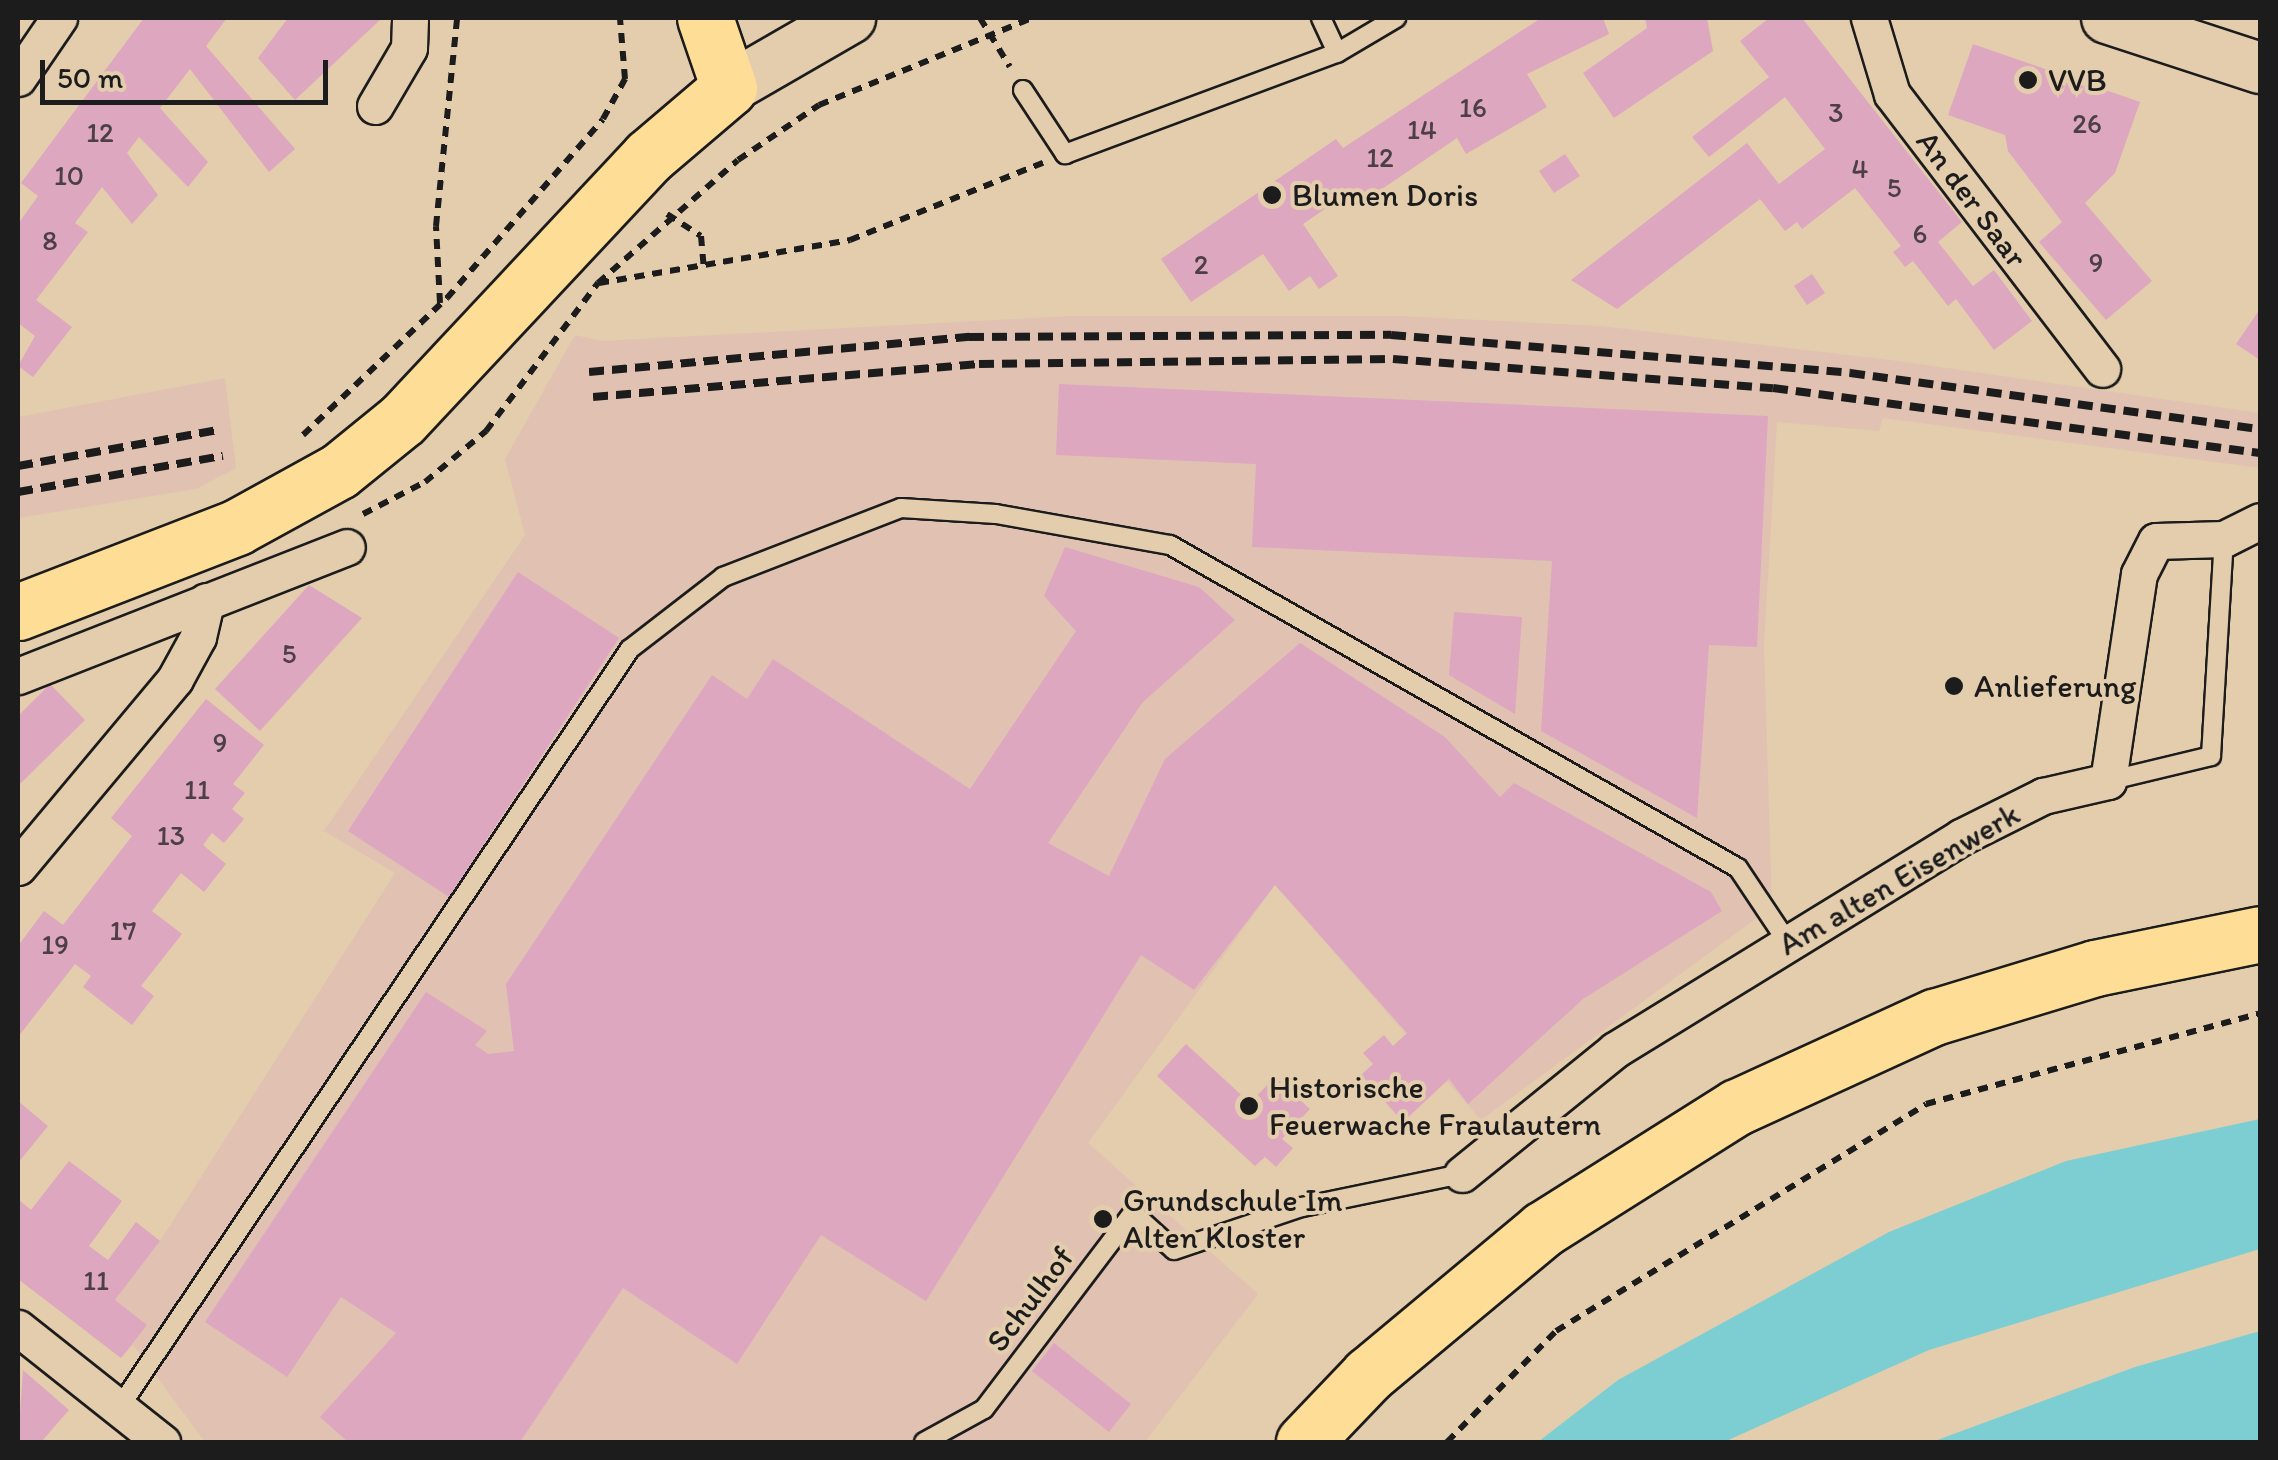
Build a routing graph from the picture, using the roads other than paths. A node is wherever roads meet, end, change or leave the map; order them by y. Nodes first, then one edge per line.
1 (59, 18) edge
2 (410, 18) edge
3 (704, 18) edge
4 (850, 18) edge
5 (1321, 18) edge
6 (1396, 18) edge
7 (1869, 18) edge
8 (2108, 18) edge
9 (2184, 29) edge
10 (2244, 47) edge
11 (1337, 53) junction
12 (18, 78) edge
13 (730, 88) junction
14 (1023, 90) road end
15 (375, 106) dead end
16 (2102, 369) dead end
17 (2260, 520) edge
18 (353, 532) road end
19 (2224, 539) junction
20 (206, 601) junction
21 (18, 612) edge
22 (18, 676) edge
23 (2108, 781) junction
24 (18, 867) edge
25 (2260, 934) edge
26 (1788, 943) junction
27 (1462, 1174) joint
28 (18, 1328) edge
29 (118, 1408) junction
30 (162, 1442) edge
31 (924, 1442) edge
32 (1304, 1442) edge

1 - 12 street
2 - 15 street
3 - 13 main road
4 - 13 street
5 - 11 lane
6 - 11 lane
7 - 16 street, An der Saar
8 - 9 street
9 - 10 street
11 - 14 lane
13 - 21 main road
17 - 19 street
18 - 20 street
19 - 23 street
19 - 23 lane
20 - 22 street
20 - 24 street
23 - 26 street, Am alten Eisenwerk
25 - 32 main road
26 - 27 street, Am alten Eisenwerk
26 - 29 lane
27 - 31 lane, Schulhof
28 - 29 street
29 - 30 street

